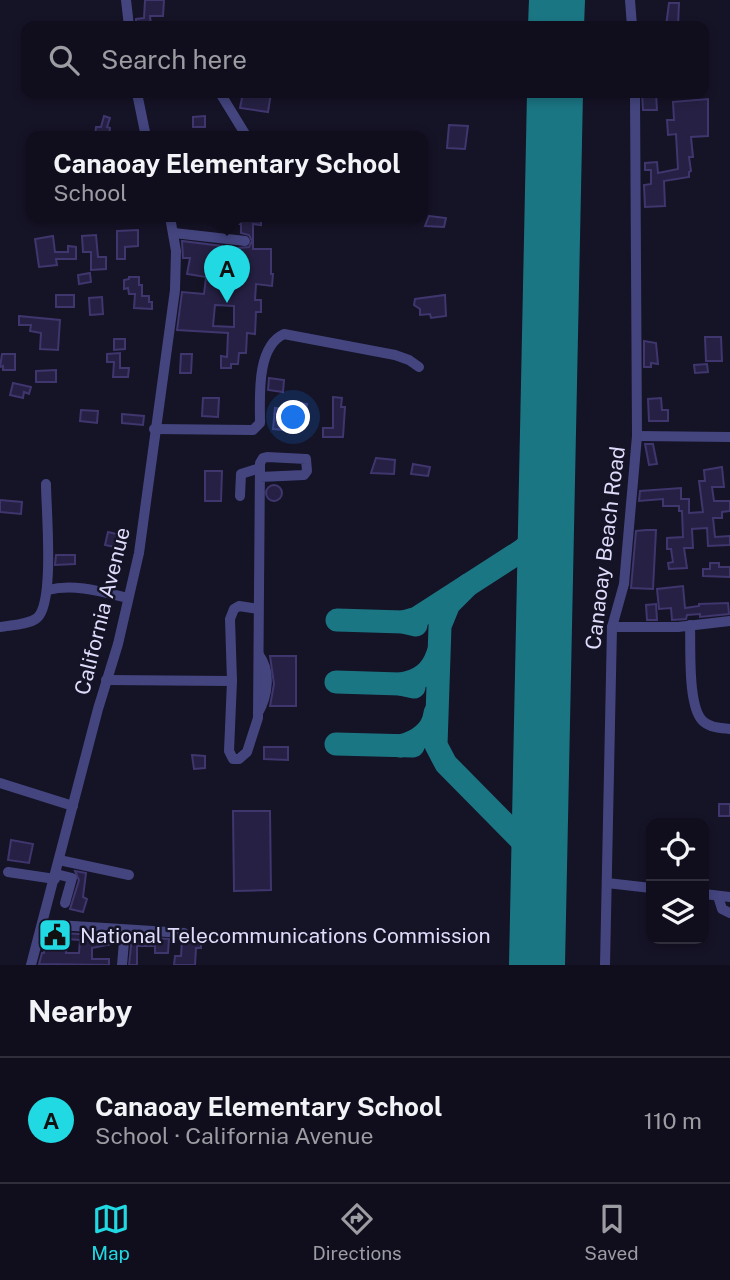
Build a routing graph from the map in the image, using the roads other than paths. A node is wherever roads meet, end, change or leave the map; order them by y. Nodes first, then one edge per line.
1 (126, 0) edge
2 (630, 0) edge
3 (128, 21) edge
4 (632, 21) edge
5 (138, 98) edge
6 (223, 98) edge
7 (635, 98) edge
8 (145, 131) edge
9 (243, 131) edge
10 (171, 222) edge
11 (174, 233) junction
12 (245, 241) dead end
13 (419, 367) dead end
14 (154, 429) junction
15 (637, 436) junction
16 (730, 437) edge
17 (46, 484) dead end
18 (240, 496) dead end
19 (48, 590) junction
20 (128, 598) junction
21 (258, 609) junction
22 (730, 621) edge
23 (690, 625) junction
24 (0, 627) edge
25 (612, 627) junction
26 (106, 680) junction
27 (232, 681) junction
28 (730, 729) edge
29 (0, 783) edge
30 (72, 806) junction
31 (59, 860) junction
32 (8, 872) dead end
33 (129, 875) dead end
34 (55, 876) junction
35 (607, 883) junction
36 (646, 887) edge
37 (709, 895) edge
38 (718, 896) junction
39 (730, 897) edge
40 (65, 903) dead end
41 (730, 913) edge
42 (41, 924) junction
43 (125, 930) junction
44 (184, 933) dead end
45 (31, 965) edge
46 (122, 965) edge
47 (605, 965) edge

1 - 3 street
2 - 4 street
5 - 8 street
6 - 9 street
7 - 15 street, Canaoay Beach Road
10 - 11 street, California Avenue
11 - 12 street
11 - 14 street, California Avenue
13 - 14 street
14 - 20 street, California Avenue
15 - 16 street
15 - 25 street, Canaoay Beach Road
17 - 19 street
18 - 21 street
19 - 20 street
19 - 24 street
20 - 26 street, California Avenue
21 - 27 street
21 - 27 street
22 - 23 street
23 - 25 street
23 - 28 street
25 - 35 street, Canaoay Beach Road
26 - 27 street
26 - 30 street, California Avenue
29 - 30 street
30 - 31 street, California Avenue
31 - 33 street
31 - 34 street, California Avenue
32 - 34 street
34 - 40 street
34 - 42 street, California Avenue
35 - 36 street
35 - 47 street, Canaoay Beach Road
37 - 38 street
38 - 39 street
38 - 41 street
42 - 43 street
42 - 45 street, California Avenue
43 - 44 street
43 - 46 street

